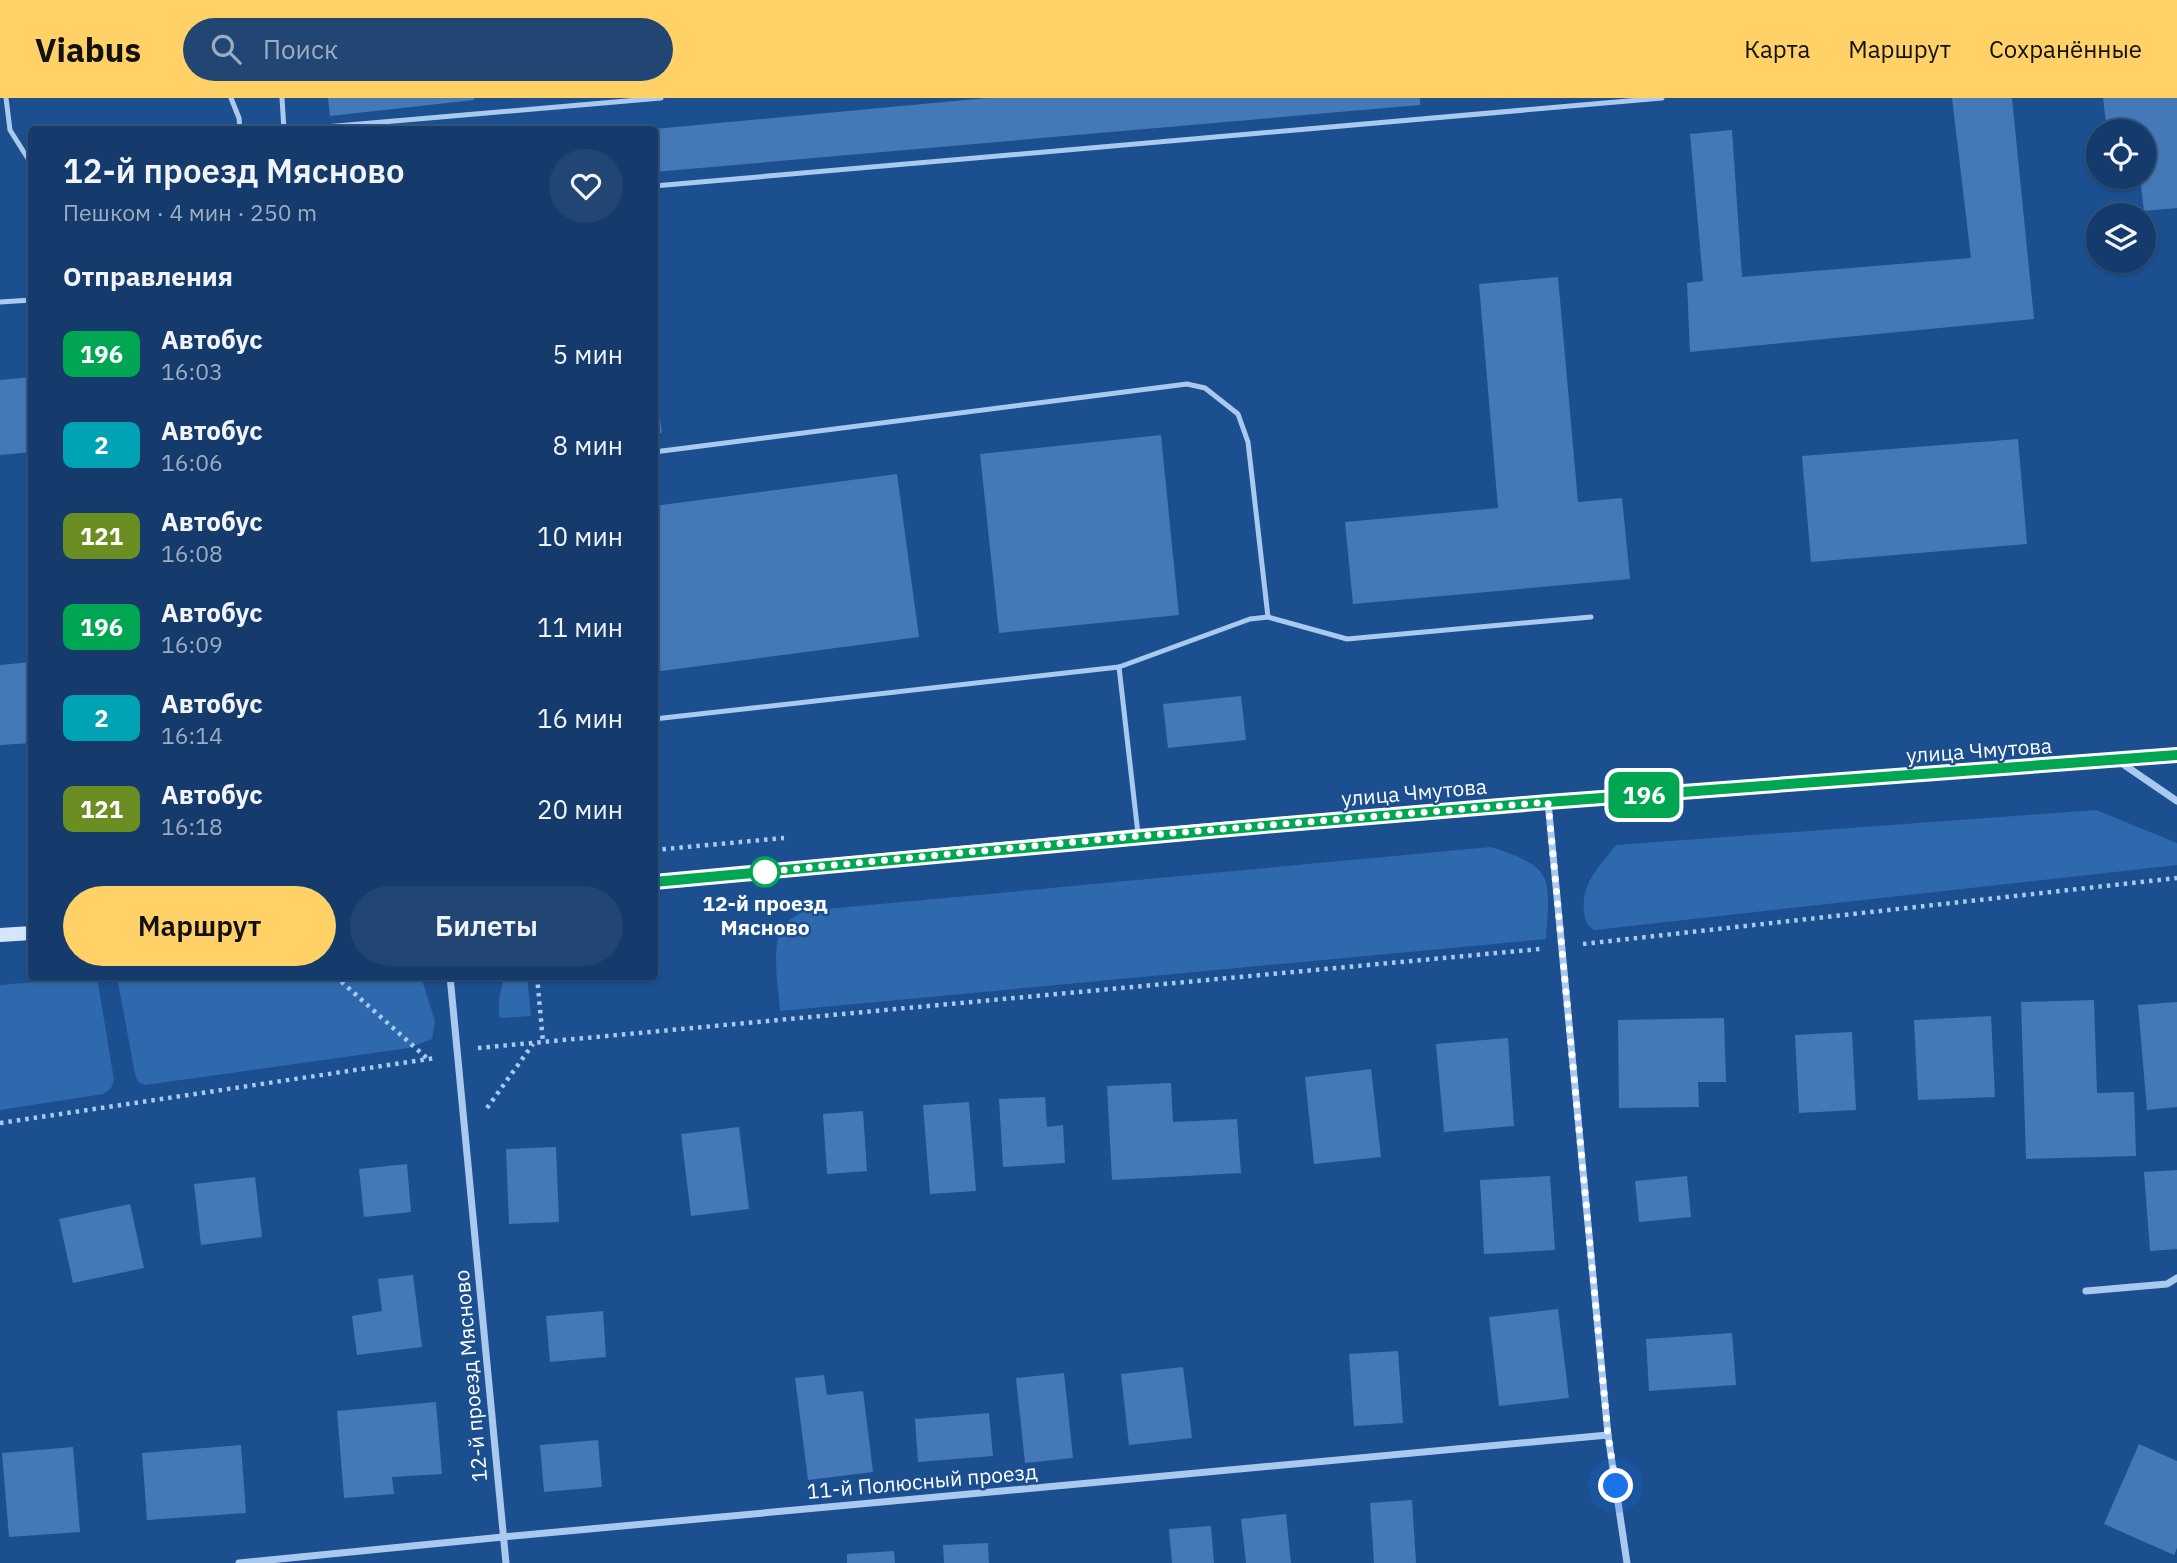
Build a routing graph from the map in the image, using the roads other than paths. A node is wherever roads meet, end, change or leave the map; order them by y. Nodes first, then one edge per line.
1 (6, 98) edge
2 (231, 98) edge
3 (282, 98) edge
4 (660, 98) edge
5 (1662, 98) edge
6 (240, 126) edge
7 (284, 126) edge
8 (336, 126) edge
9 (28, 159) edge
10 (658, 186) edge
11 (28, 300) edge
12 (0, 302) edge
13 (658, 451) edge
14 (1268, 617) junction
15 (1591, 617) dead end
16 (1119, 667) junction
17 (658, 719) edge
18 (2177, 755) edge
19 (2119, 761) junction
20 (2177, 801) edge
21 (1548, 802) junction
22 (1138, 836) junction
23 (658, 882) edge
24 (28, 933) edge
25 (0, 936) edge
26 (450, 980) edge
27 (2177, 1278) edge
28 (2086, 1291) dead end
29 (1608, 1435) junction
30 (503, 1537) junction
31 (239, 1563) edge
32 (506, 1563) edge
33 (1627, 1563) edge

1 - 9 lane
2 - 6 lane
3 - 7 lane
4 - 8 lane
5 - 10 lane
11 - 12 lane
13 - 14 lane
14 - 15 lane
14 - 16 lane
16 - 17 lane
16 - 22 lane
18 - 19 main road, улица Чмутова
19 - 20 street
19 - 21 main road, улица Чмутова
21 - 22 main road, улица Чмутова
21 - 29 street
22 - 23 main road, улица Чмутова
24 - 25 main road
26 - 30 street, 12-й проезд Мясново
27 - 28 street
29 - 30 street, 11-й Полюсный проезд
29 - 33 street
30 - 31 street, 11-й Полюсный проезд
30 - 32 street, 12-й проезд Мясново

